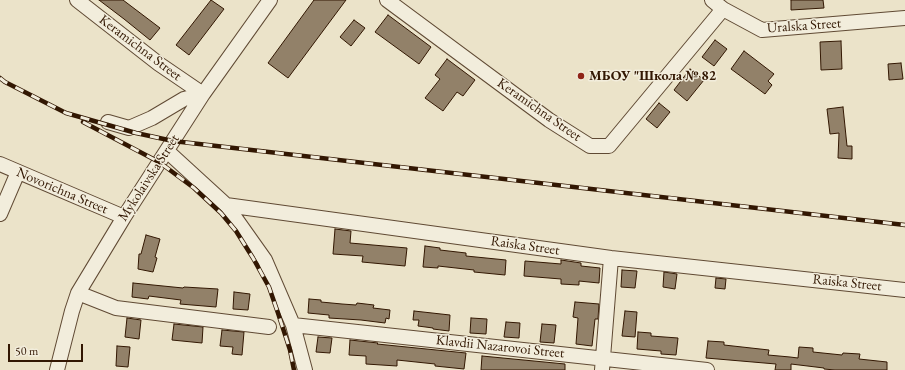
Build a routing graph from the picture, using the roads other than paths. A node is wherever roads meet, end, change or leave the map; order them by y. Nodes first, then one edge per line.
1 (77, 0) edge
2 (270, 0) edge
3 (387, 0) edge
4 (712, 0) edge
5 (723, 9) junction
6 (905, 18) edge
7 (203, 94) junction
8 (108, 122) dead end
9 (167, 150) junction
10 (0, 164) edge
11 (18, 172) junction
12 (226, 205) junction
13 (0, 214) edge
14 (124, 217) junction
15 (612, 258) junction
16 (905, 290) edge
17 (78, 293) junction
18 (293, 325) junction
19 (269, 327) dead end
20 (603, 364) edge
21 (57, 370) edge
22 (305, 370) edge
23 (707, 370) edge

1 - 7 street, Keramichna Street
2 - 7 street, Mykolaivska Street
3 - 5 street, Keramichna Street
4 - 5 street, Uralska Street
5 - 6 street, Uralska Street
7 - 8 street
7 - 9 street, Mykolaivska Street
9 - 12 street
9 - 14 street, Mykolaivska Street
10 - 11 street, Novorichna Street
11 - 13 street
11 - 14 street, Novorichna Street
12 - 15 street, Raiska Street
12 - 18 street
14 - 17 street, Mykolaivska Street
15 - 16 street, Raiska Street
15 - 20 street
17 - 19 street
17 - 21 street, Mykolaivska Street
18 - 20 street, Klavdii Nazarovoi Street
18 - 22 street
20 - 23 street, Klavdii Nazarovoi Street

